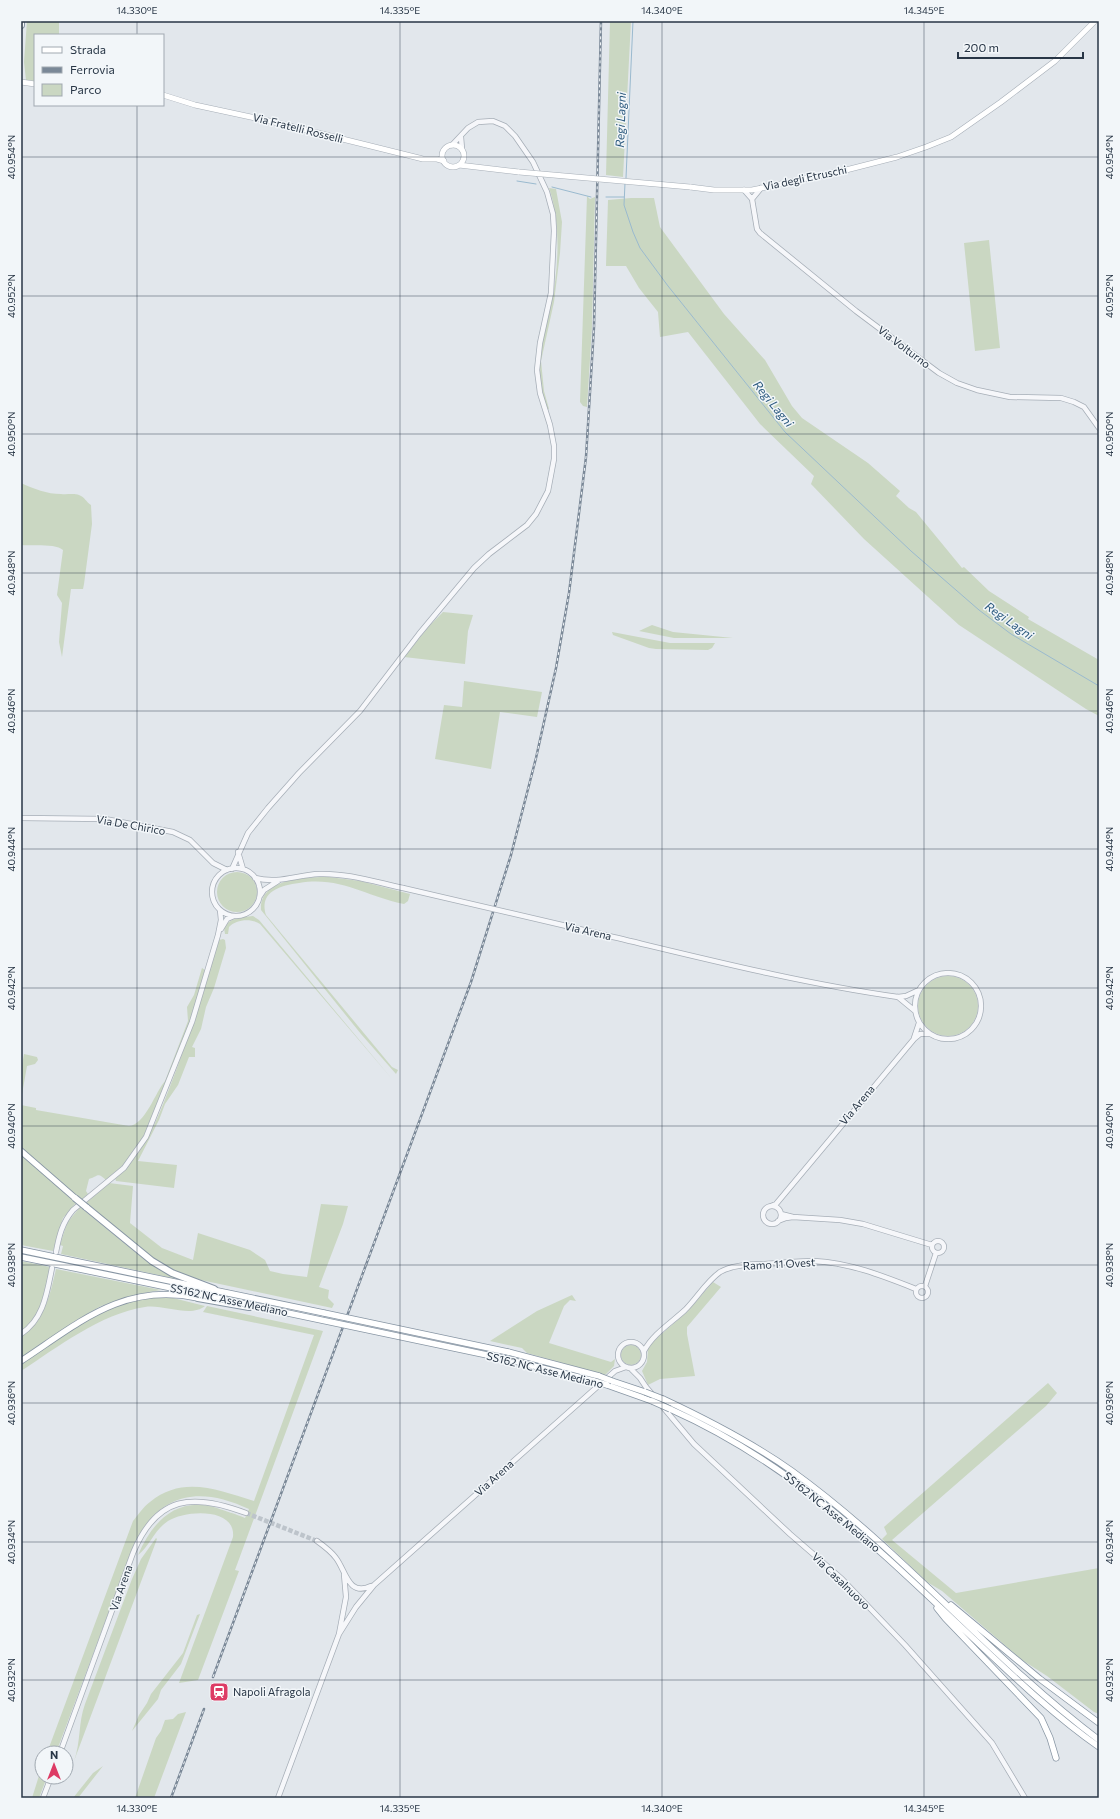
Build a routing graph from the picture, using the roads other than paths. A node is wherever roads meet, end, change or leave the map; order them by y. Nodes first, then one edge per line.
1 (21, 21) edge
2 (1095, 21) edge
3 (21, 24) edge
4 (21, 82) edge
5 (34, 84) edge
6 (164, 94) edge
7 (461, 136) junction
8 (452, 145) junction
9 (462, 149) junction
10 (442, 155) junction
11 (434, 159) junction
12 (464, 159) junction
13 (444, 162) junction
14 (459, 164) junction
15 (471, 165) junction
16 (762, 187) junction
17 (752, 189) junction
18 (744, 190) junction
19 (752, 197) junction
20 (1099, 428) edge
21 (21, 818) edge
22 (238, 852) junction
23 (213, 863) junction
24 (243, 869) junction
25 (229, 870) junction
26 (217, 878) junction
27 (255, 878) junction
28 (278, 881) junction
29 (260, 896) junction
30 (220, 910) junction
31 (235, 916) junction
32 (218, 935) junction
33 (919, 990) junction
34 (898, 998) junction
35 (915, 1011) junction
36 (919, 1023) junction
37 (930, 1034) junction
38 (914, 1039) junction
39 (21, 1150) edge
40 (787, 1191) junction
41 (75, 1198) joint
42 (771, 1206) junction
43 (780, 1212) junction
44 (793, 1217) junction
45 (777, 1222) junction
46 (932, 1245) junction
47 (21, 1250) edge
48 (56, 1252) dead end
49 (936, 1253) junction
50 (21, 1257) edge
51 (52, 1268) dead end
52 (199, 1285) junction
53 (924, 1286) junction
54 (214, 1289) joint
55 (916, 1289) junction
56 (198, 1296) junction
57 (276, 1310) joint
58 (21, 1334) edge
59 (651, 1340) junction
60 (638, 1344) junction
61 (644, 1351) junction
62 (618, 1358) junction
63 (21, 1361) edge
64 (642, 1364) junction
65 (628, 1368) junction
66 (615, 1371) junction
67 (640, 1378) junction
68 (246, 1513) tunnel mouth
69 (317, 1541) tunnel mouth
70 (344, 1574) junction
71 (374, 1585) junction
72 (929, 1593) junction
73 (339, 1634) junction
74 (1099, 1723) edge
75 (1098, 1740) edge
76 (63, 1745) edge
77 (1099, 1747) edge
78 (1056, 1758) dead end
79 (48, 1785) edge
80 (44, 1798) edge
81 (278, 1798) edge
82 (1025, 1798) edge

1 - 3 highway
2 - 16 main road, Via degli Etruschi
4 - 5 main road
6 - 11 main road, Via Fratelli Rosselli
7 - 8 street
7 - 9 street
7 - 22 street
8 - 9 main road
8 - 10 main road
9 - 12 main road
10 - 11 main road
10 - 13 main road
11 - 13 main road, Via Fratelli Rosselli
12 - 14 main road
12 - 15 main road
13 - 14 main road
14 - 15 main road, Via degli Etruschi
15 - 18 main road, Via degli Etruschi, bridge
16 - 17 main road, Via degli Etruschi
16 - 19 street
17 - 18 main road, Via degli Etruschi
17 - 19 street, Via Volturno
18 - 19 street
19 - 20 street, Via Volturno
21 - 23 street, Via De Chirico
22 - 24 street
22 - 25 street
23 - 25 street, Via De Chirico
23 - 26 street
24 - 25 street
24 - 27 street
25 - 26 street
26 - 30 street
27 - 28 street, Via Arena
27 - 29 street
28 - 29 street, Via Arena
28 - 34 street, Via Arena, bridge
29 - 31 street
30 - 31 street
30 - 32 street
31 - 32 street
32 - 48 street
33 - 34 street
33 - 35 street
33 - 37 street
34 - 35 street, Via Arena
35 - 36 street
36 - 37 street
36 - 38 street, Via Arena
37 - 38 street
38 - 40 street, Via Arena
39 - 41 highway
40 - 42 street, Via Arena
40 - 43 street, Via Arena
41 - 52 highway, bridge
42 - 43 street
42 - 45 street
43 - 44 street
43 - 45 street, Via Arena
44 - 45 street
44 - 46 street
46 - 49 street
46 - 49 street
47 - 52 highway, SS162 NC Asse Mediano
49 - 53 street
50 - 56 highway, SS162 NC Asse Mediano
51 - 58 street
52 - 54 highway
53 - 55 street
53 - 55 street
54 - 72 highway, SS162 NC Asse Mediano, bridge
55 - 59 street, Ramo 11 Ovest
56 - 57 highway, bridge
56 - 63 highway
57 - 72 highway, SS162 NC Asse Mediano, bridge
59 - 60 street
59 - 61 street
60 - 61 street
60 - 62 street
61 - 64 street
62 - 65 street
62 - 66 street
64 - 65 street
64 - 67 street
65 - 66 street, Via Arena
65 - 67 street, Via Casalnuovo
66 - 71 street, Via Arena
67 - 82 street, Via Casalnuovo
68 - 76 street, Via Arena
69 - 70 street, Via Arena
70 - 71 street, Via Arena
70 - 73 street, Via Arena
71 - 73 street, Via Arena
72 - 74 highway
72 - 75 highway, SS162 NC Asse Mediano
72 - 77 highway, SS162 NC Asse Mediano
72 - 78 highway
73 - 81 street, Via Arena
79 - 80 street

